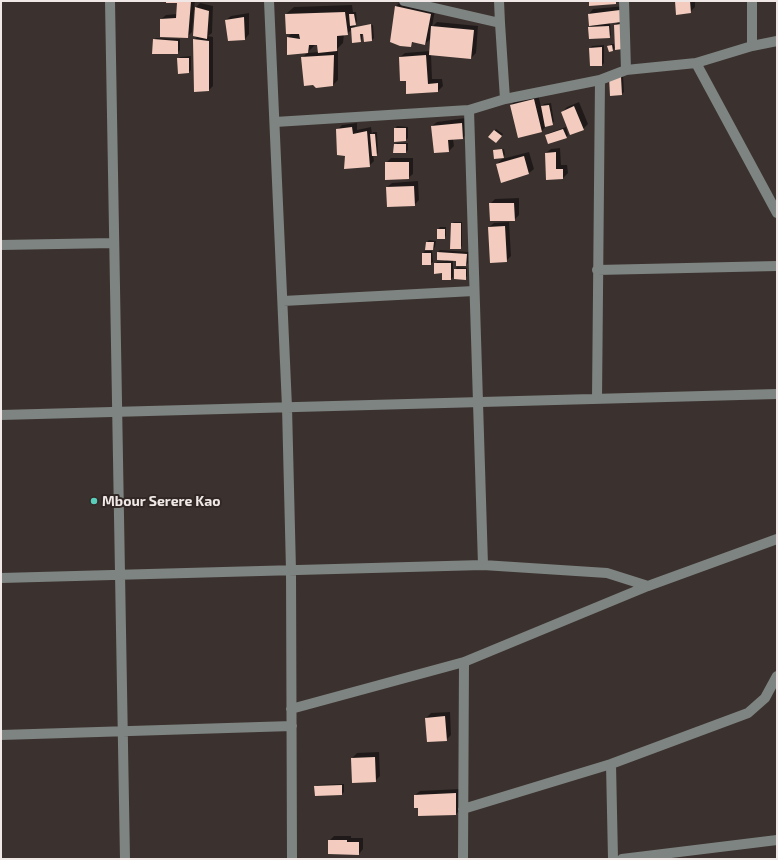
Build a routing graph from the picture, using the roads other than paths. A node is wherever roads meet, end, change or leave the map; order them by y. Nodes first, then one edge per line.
1 (110, 1) edge
2 (269, 1) edge
3 (404, 1) edge
4 (499, 1) edge
5 (624, 1) edge
6 (752, 1) edge
7 (500, 23) junction
8 (777, 41) edge
9 (752, 46) junction
10 (696, 63) junction
11 (626, 70) junction
12 (600, 80) junction
13 (505, 99) junction
14 (469, 110) junction
15 (275, 122) junction
16 (777, 213) edge
17 (114, 243) junction
18 (1, 245) edge
19 (777, 266) edge
20 (597, 270) junction
21 (474, 291) junction
22 (283, 301) junction
23 (777, 394) edge
24 (597, 399) junction
25 (478, 402) junction
26 (288, 407) junction
27 (117, 412) junction
28 (1, 415) edge
29 (777, 539) edge
30 (483, 565) junction
31 (291, 570) junction
32 (120, 575) junction
33 (1, 578) edge
34 (648, 586) junction
35 (464, 662) junction
36 (777, 676) edge
37 (292, 709) junction
38 (292, 726) junction
39 (123, 731) junction
40 (1, 735) edge
41 (611, 764) junction
42 (463, 809) junction
43 (777, 840) edge
44 (125, 859) edge
45 (292, 859) edge
46 (463, 859) edge
47 (613, 859) edge
48 (622, 859) edge

1 - 17 street
2 - 15 street
3 - 7 street
4 - 7 street
5 - 11 street
6 - 9 street
7 - 13 street
8 - 9 street
9 - 10 street
10 - 11 street
10 - 16 street
11 - 12 street
12 - 13 street
12 - 20 street
13 - 14 street
14 - 15 street
14 - 21 street
15 - 22 street
17 - 18 street
17 - 27 street
19 - 20 street
20 - 24 street
21 - 22 street
21 - 25 street
22 - 26 street
23 - 24 street
24 - 25 street
25 - 26 street
25 - 30 street
26 - 27 street
26 - 31 street
27 - 28 street
27 - 32 street
29 - 34 street
30 - 31 street
30 - 34 street
31 - 32 street
31 - 37 street
32 - 33 street
32 - 39 street
34 - 35 street
35 - 37 street
35 - 42 street
36 - 41 street
37 - 38 street
38 - 39 street
38 - 45 street
39 - 40 street
39 - 44 street
41 - 42 street
41 - 47 street
42 - 46 street
43 - 48 street

